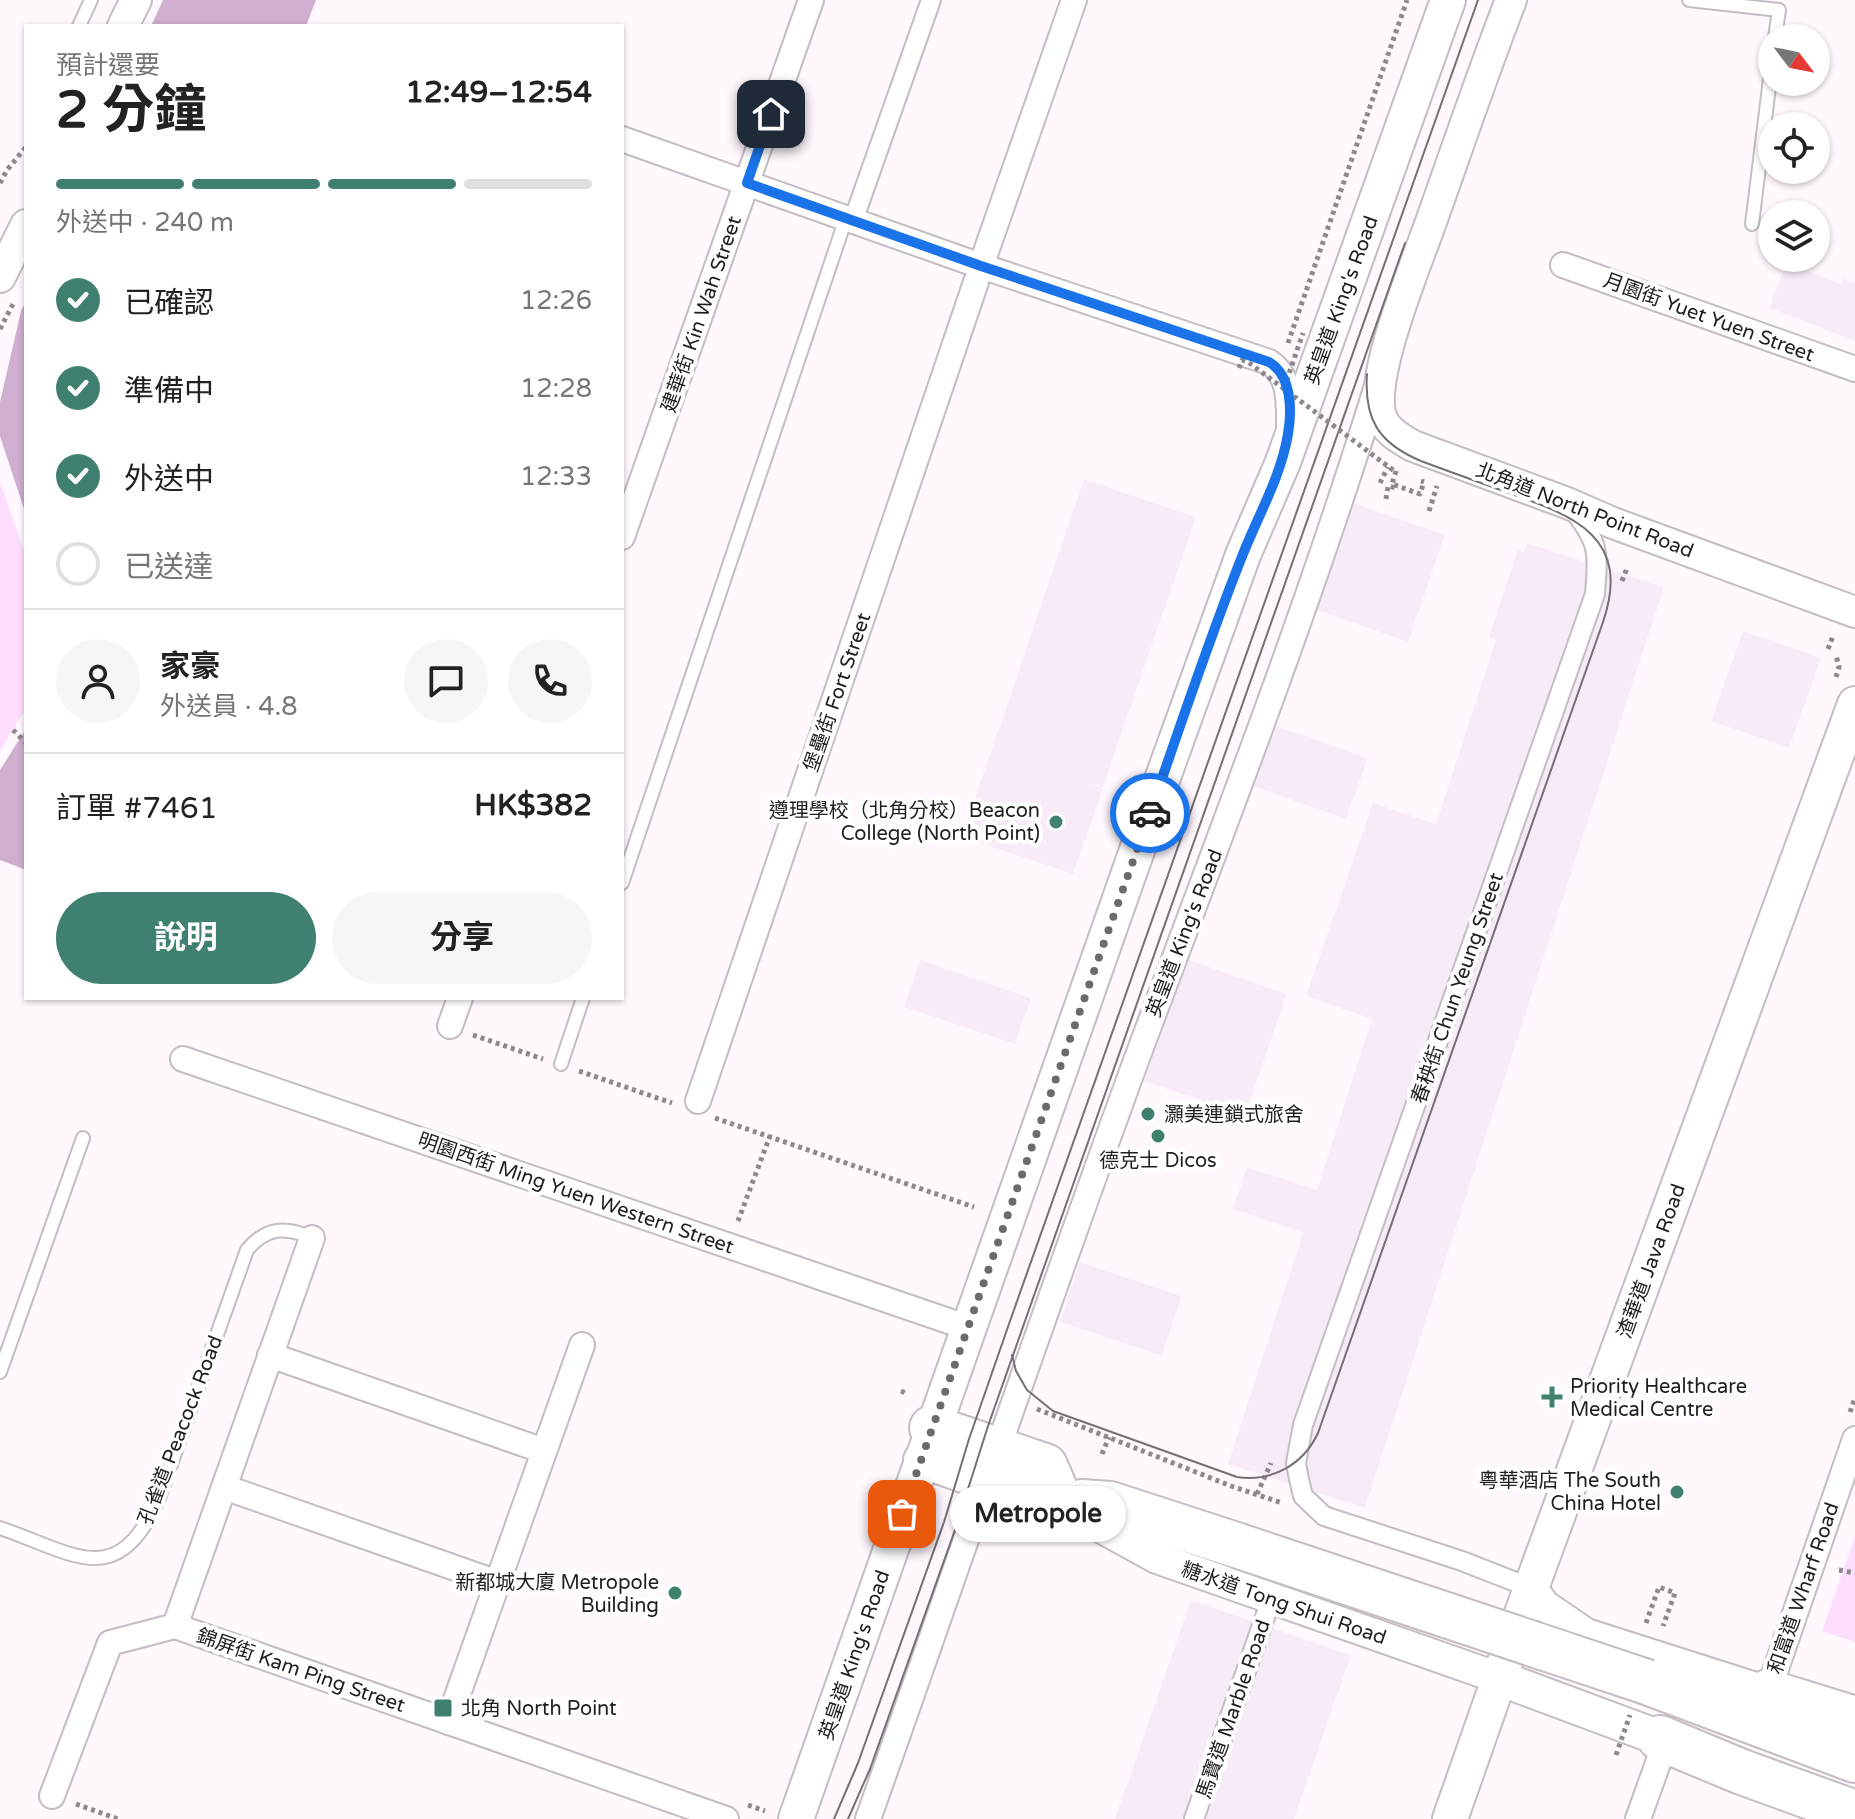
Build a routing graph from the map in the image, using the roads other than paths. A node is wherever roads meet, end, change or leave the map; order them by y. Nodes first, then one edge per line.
1 (91, 0) edge
2 (136, 0) edge
3 (811, 0) edge
4 (931, 0) edge
5 (1074, 0) edge
6 (1448, 0) edge
7 (1511, 0) edge
8 (1689, 0) edge
9 (80, 24) edge
10 (124, 24) edge
11 (1777, 24) edge
12 (1768, 96) edge
13 (624, 140) edge
14 (747, 183) junction
15 (850, 219) junction
16 (1752, 224) dead end
17 (24, 229) edge
18 (1563, 265) dead end
19 (978, 274) junction
20 (0, 277) edge
21 (961, 324) dead end
22 (1386, 357) junction
23 (1855, 369) edge
24 (1283, 462) junction
25 (1567, 503) junction
26 (624, 531) edge
27 (1855, 612) edge
28 (1855, 704) edge
29 (624, 877) edge
30 (459, 1000) edge
31 (582, 1000) edge
32 (450, 1026) dead end
33 (183, 1059) dead end
34 (561, 1064) dead end
35 (701, 1108) road end
36 (83, 1138) dead end
37 (312, 1238) joint
38 (969, 1328) junction
39 (582, 1345) dead end
40 (270, 1355) junction
41 (0, 1372) edge
42 (1855, 1439) edge
43 (926, 1444) junction
44 (544, 1451) junction
45 (993, 1467) junction
46 (224, 1487) junction
47 (1069, 1498) junction
48 (0, 1528) edge
49 (498, 1583) junction
50 (1531, 1588) junction
51 (1271, 1600) junction
52 (175, 1626) junction
53 (1499, 1678) junction
54 (1768, 1692) junction
55 (1855, 1719) edge
56 (448, 1722) junction
57 (1660, 1738) junction
58 (1855, 1760) edge
59 (52, 1796) road end
60 (1855, 1813) edge
61 (726, 1819) edge
62 (796, 1819) edge
63 (868, 1819) edge
64 (1194, 1819) edge
65 (1450, 1819) edge
66 (1638, 1819) edge

1 - 9 lane
2 - 10 street
3 - 14 street, 建華街 Kin Wah Street
4 - 15 street
5 - 19 street, 堡壘街 Fort Street
6 - 24 main road, 英皇道 King's Road
7 - 22 street, 英皇道 King's Road
8 - 11 lane
12 - 16 lane
13 - 14 street
14 - 15 street
14 - 26 street, 建華街 Kin Wah Street
15 - 19 street
15 - 29 lane
17 - 20 street
18 - 23 street, 月園街 Yuet Yuen Street
19 - 21 street, 堡壘街 Fort Street
19 - 24 street
19 - 35 street, 堡壘街 Fort Street
22 - 25 street, 北角道 North Point Road
22 - 45 street, 英皇道 King's Road
24 - 38 main road, 英皇道 King's Road
25 - 27 street, 北角道 North Point Road
25 - 50 street, 春秧街 Chun Yeung Street
28 - 50 main road, 渣華道 Java Road
30 - 32 street
31 - 34 lane
33 - 38 street, 明園西街 Ming Yuen Western Street
36 - 41 lane
37 - 40 street, 錦屏街 Kam Ping Street
37 - 48 lane, 孔雀道 Peacock Road
38 - 43 main road, 英皇道 King's Road
39 - 44 street
40 - 44 street
40 - 46 street, 錦屏街 Kam Ping Street
42 - 54 street, 和富道 Wharf Road
43 - 45 highway
43 - 62 main road, 英皇道 King's Road
44 - 49 street
45 - 47 highway
45 - 63 street, 英皇道 King's Road
46 - 49 street
46 - 52 street, 錦屏街 Kam Ping Street
47 - 51 street, 糖水道 Tong Shui Road
47 - 58 highway, bridge
49 - 56 street
50 - 53 main road, 渣華道 Java Road
50 - 54 street
51 - 53 street, 糖水道 Tong Shui Road
51 - 64 street, 馬寶道 Marble Road
52 - 56 street, 錦屏街 Kam Ping Street
52 - 59 street
53 - 57 main road, 糖水道 Tong Shui Road
53 - 65 main road, 渣華道 Java Road
54 - 55 highway
56 - 61 street, 錦屏街 Kam Ping Street
57 - 60 highway
57 - 66 street

